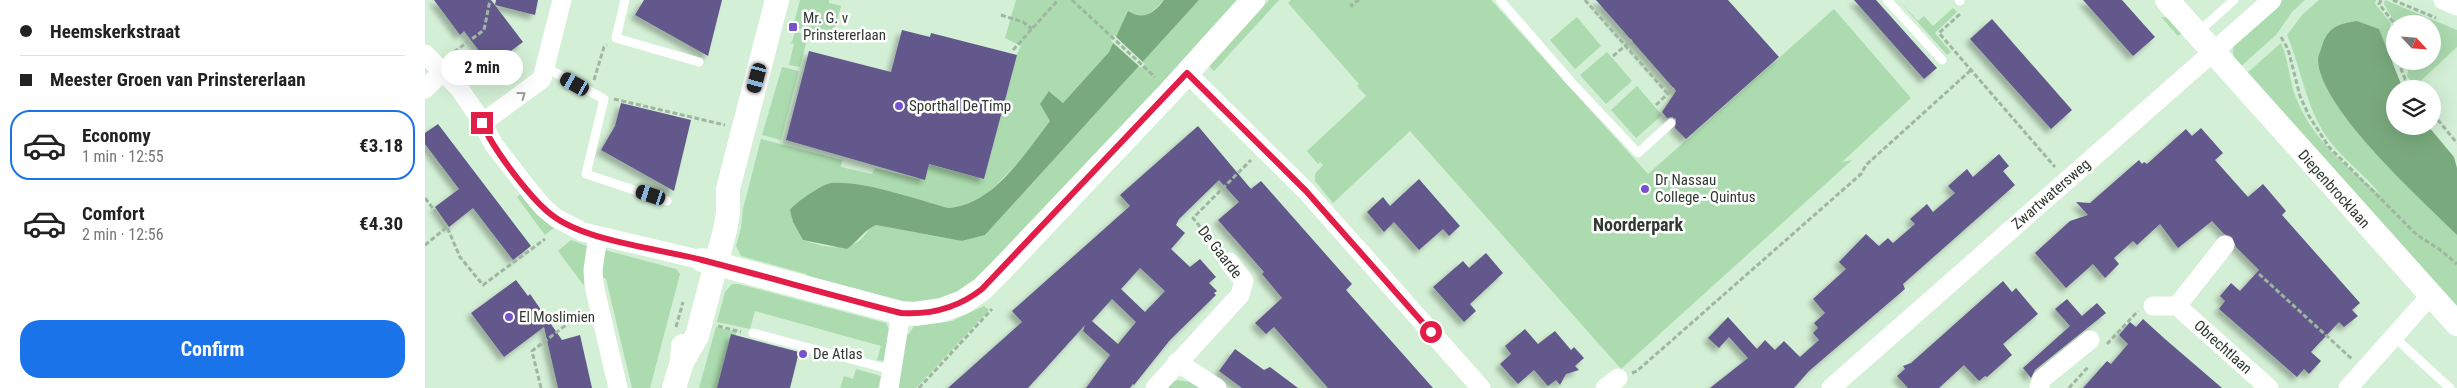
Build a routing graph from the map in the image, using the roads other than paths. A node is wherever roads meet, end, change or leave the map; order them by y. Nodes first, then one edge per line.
1 (563, 0) edge
2 (625, 0) edge
3 (777, 0) edge
4 (1253, 0) edge
5 (1500, 0) edge
6 (1887, 0) edge
7 (2167, 0) edge
8 (2224, 0) edge
9 (2233, 0) edge
10 (2272, 0) edge
11 (2443, 0) edge
12 (2457, 6) edge
13 (2223, 10) junction
14 (2196, 34) junction
15 (2213, 52) junction
16 (425, 54) edge
17 (1942, 60) dead end
18 (699, 62) dead end
19 (545, 67) junction
20 (442, 72) junction
21 (1187, 73) junction
22 (425, 89) edge
23 (482, 123) junction
24 (1671, 123) dead end
25 (667, 201) dead end
26 (598, 236) junction
27 (2225, 244) dead end
28 (709, 262) junction
29 (1229, 262) road end
30 (2430, 296) junction
31 (2153, 306) dead end
32 (2177, 306) junction
33 (901, 313) junction
34 (2457, 324) edge
35 (753, 333) road end
36 (2393, 337) junction
37 (2089, 340) dead end
38 (1177, 362) junction
39 (891, 379) edge
40 (618, 388) edge
41 (674, 388) edge
42 (1155, 388) edge
43 (1217, 388) edge
44 (1481, 388) edge
45 (1831, 388) edge
46 (2039, 388) edge
47 (2269, 388) edge
48 (2348, 388) edge
49 (2450, 388) edge

1 - 19 street
2 - 18 lane
3 - 28 street
4 - 21 street
5 - 24 lane
6 - 17 lane
7 - 14 street, Diepenbrocklaan
8 - 13 lane
9 - 13 lane
10 - 15 street, Zwartwatersweg
11 - 12 street
13 - 14 lane
14 - 15 street, Diepenbrocklaan
15 - 30 street, Diepenbrocklaan
15 - 45 street, Zwartwatersweg
16 - 20 street
23 -> 19 street
19 - 25 lane
20 - 22 street
20 - 23 street
21 - 33 street
21 - 44 street
23 - 26 street
26 - 28 street
26 - 40 street
27 - 32 street
28 - 33 street
28 - 41 street
29 - 38 street, De Gaarde
30 - 34 street, Diepenbrocklaan
30 - 36 street
31 - 32 street
32 - 47 street, Obrechtlaan
33 - 39 street
35 - 39 lane
36 - 48 street
36 - 49 lane
37 - 46 street
38 - 42 street, De Gaarde
38 - 43 street

